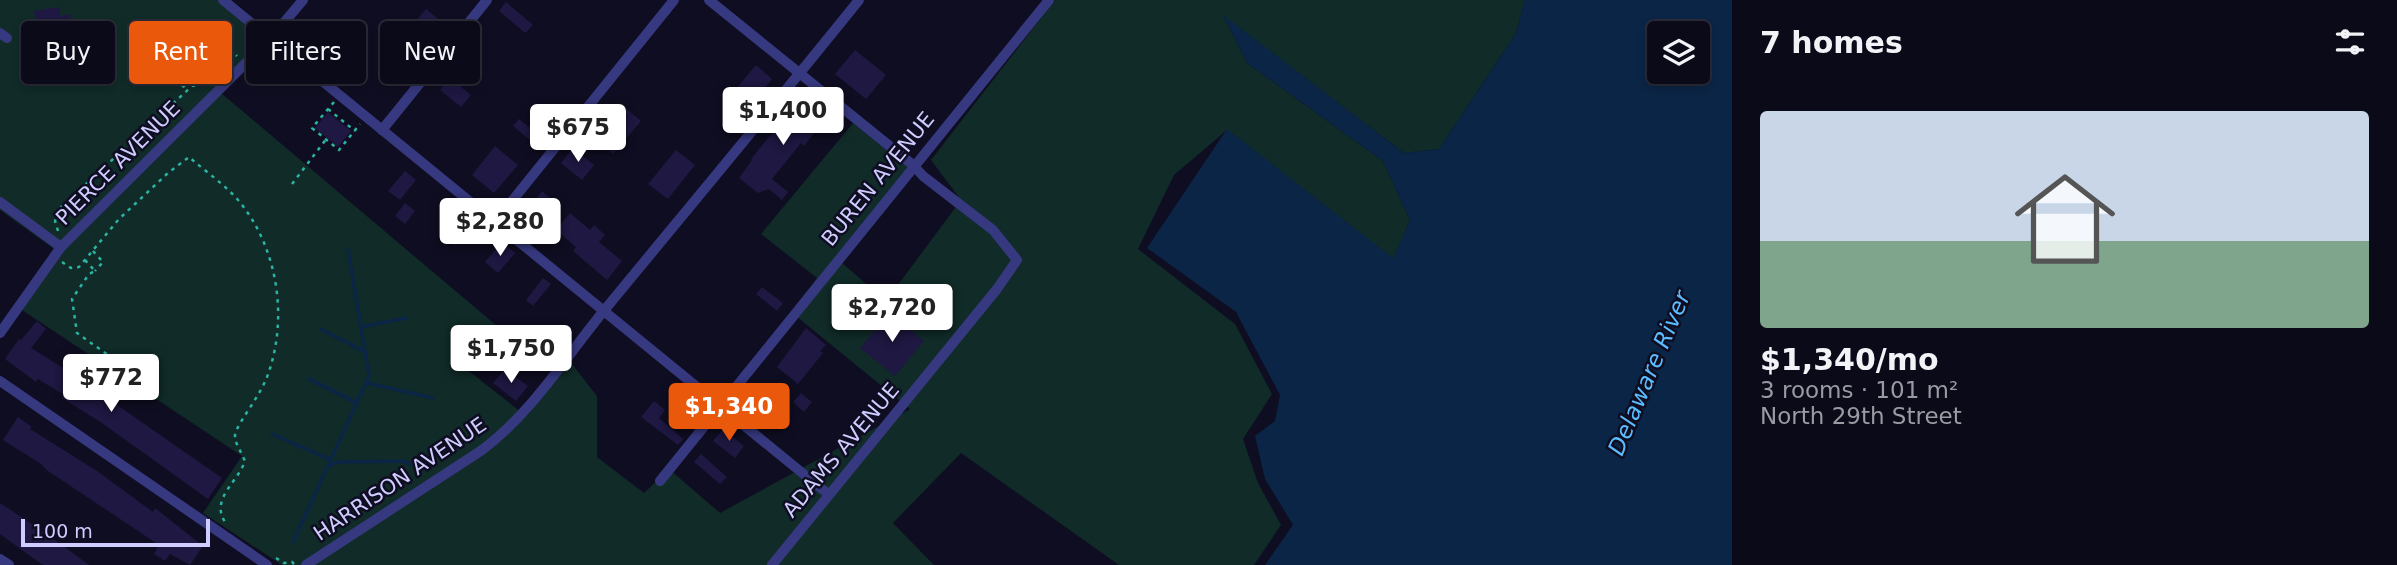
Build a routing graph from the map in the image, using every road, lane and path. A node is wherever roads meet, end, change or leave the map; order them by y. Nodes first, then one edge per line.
1 (223, 0) edge
2 (303, 0) edge
3 (487, 0) edge
4 (674, 0) edge
5 (709, 0) edge
6 (859, 0) edge
7 (1049, 0) edge
8 (250, 21) edge
9 (285, 21) edge
10 (232, 51) edge
11 (238, 57) dead end
12 (246, 63) edge
13 (799, 74) junction
14 (205, 84) edge
15 (326, 84) edge
16 (182, 85) dead end
17 (187, 90) junction
18 (334, 102) dead end
19 (328, 109) junction
20 (352, 117) dead end
21 (360, 124) junction
22 (378, 127) junction
23 (355, 131) junction
24 (326, 138) junction
25 (913, 165) junction
26 (292, 184) dead end
27 (0, 202) edge
28 (495, 222) junction
29 (63, 244) junction
30 (93, 251) junction
31 (54, 257) junction
32 (85, 260) junction
33 (96, 271) junction
34 (604, 311) junction
35 (0, 333) edge
36 (134, 367) dead end
37 (0, 381) edge
38 (721, 404) junction
39 (660, 481) dead end
40 (828, 494) junction
41 (227, 523) dead end
42 (0, 559) edge
43 (270, 560) edge
44 (9, 565) edge
45 (294, 565) edge
46 (306, 565) edge
47 (772, 565) edge

1 - 8 street
2 - 9 street, PIERCE AVENUE
3 - 22 street
4 - 28 street
5 - 13 street
6 - 13 street, HARRISON AVENUE
7 - 25 street, BUREN AVENUE
10 - 11 path
12 - 29 street, PIERCE AVENUE
13 - 25 street
13 - 34 street, HARRISON AVENUE
14 - 17 path
15 - 22 street
16 - 17 path
17 - 29 path
18 - 19 path
19 - 23 path
19 - 24 path
20 - 21 path
21 - 22 path
21 - 23 path
22 - 28 street
23 - 24 path
24 - 26 path
25 - 38 street, BUREN AVENUE
25 - 40 street, ADAMS AVENUE
27 - 29 street
28 - 34 street
29 - 31 street, PIERCE AVENUE
30 - 32 path
30 - 33 path
30 - 41 path
31 - 32 path
31 - 35 street, PIERCE AVENUE
32 - 33 path
33 - 36 path
34 - 38 street
34 - 46 street, HARRISON AVENUE
37 - 43 street
38 - 39 street, BUREN AVENUE
38 - 40 street
40 - 47 street, ADAMS AVENUE
42 - 44 street
43 - 45 path

